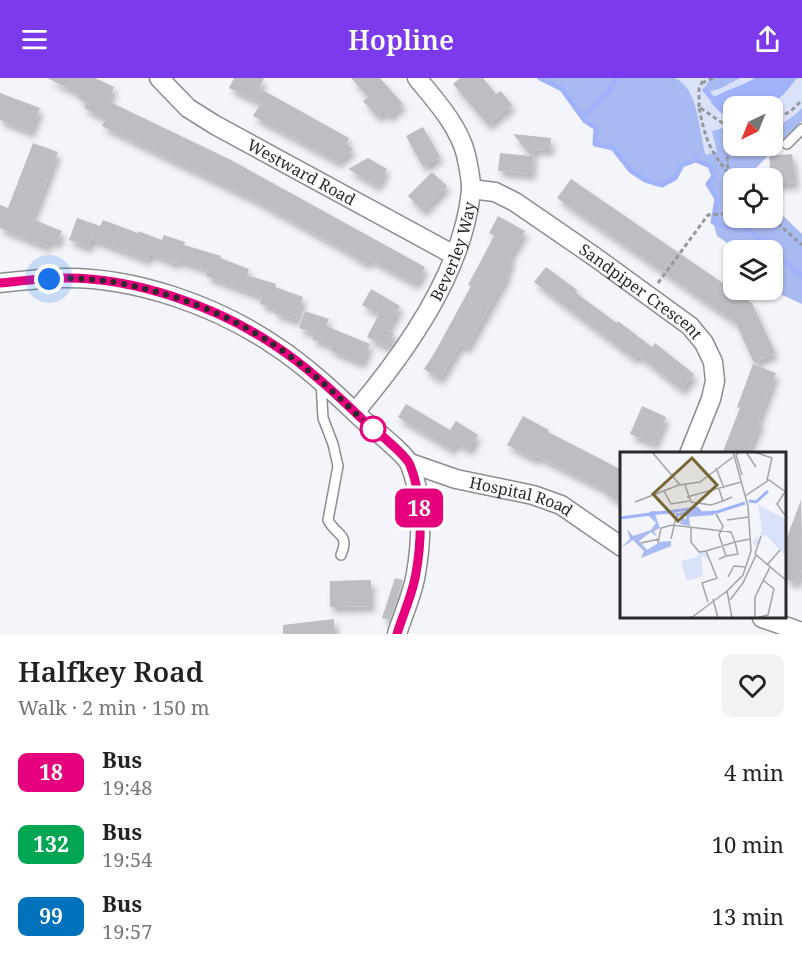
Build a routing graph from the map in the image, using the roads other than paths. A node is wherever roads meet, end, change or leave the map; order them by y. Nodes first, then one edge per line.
1 (159, 78) edge
2 (417, 78) edge
3 (802, 129) edge
4 (787, 144) dead end
5 (471, 189) junction
6 (454, 255) junction
7 (0, 283) edge
8 (321, 382) junction
9 (355, 412) junction
10 (690, 452) edge
11 (410, 463) junction
12 (620, 546) edge
13 (341, 555) dead end
14 (765, 619) edge
15 (802, 632) edge
16 (397, 634) edge

1 - 6 street, Westward Road
2 - 5 street, Beverley Way
3 - 4 lane
5 - 6 street, Beverley Way
5 - 10 street, Sandpiper Crescent
6 - 9 street, Beverley Way
7 - 8 street
8 - 9 street
8 - 13 lane
9 - 11 street
11 - 12 street, Hospital Road
11 - 16 street
14 - 15 street

